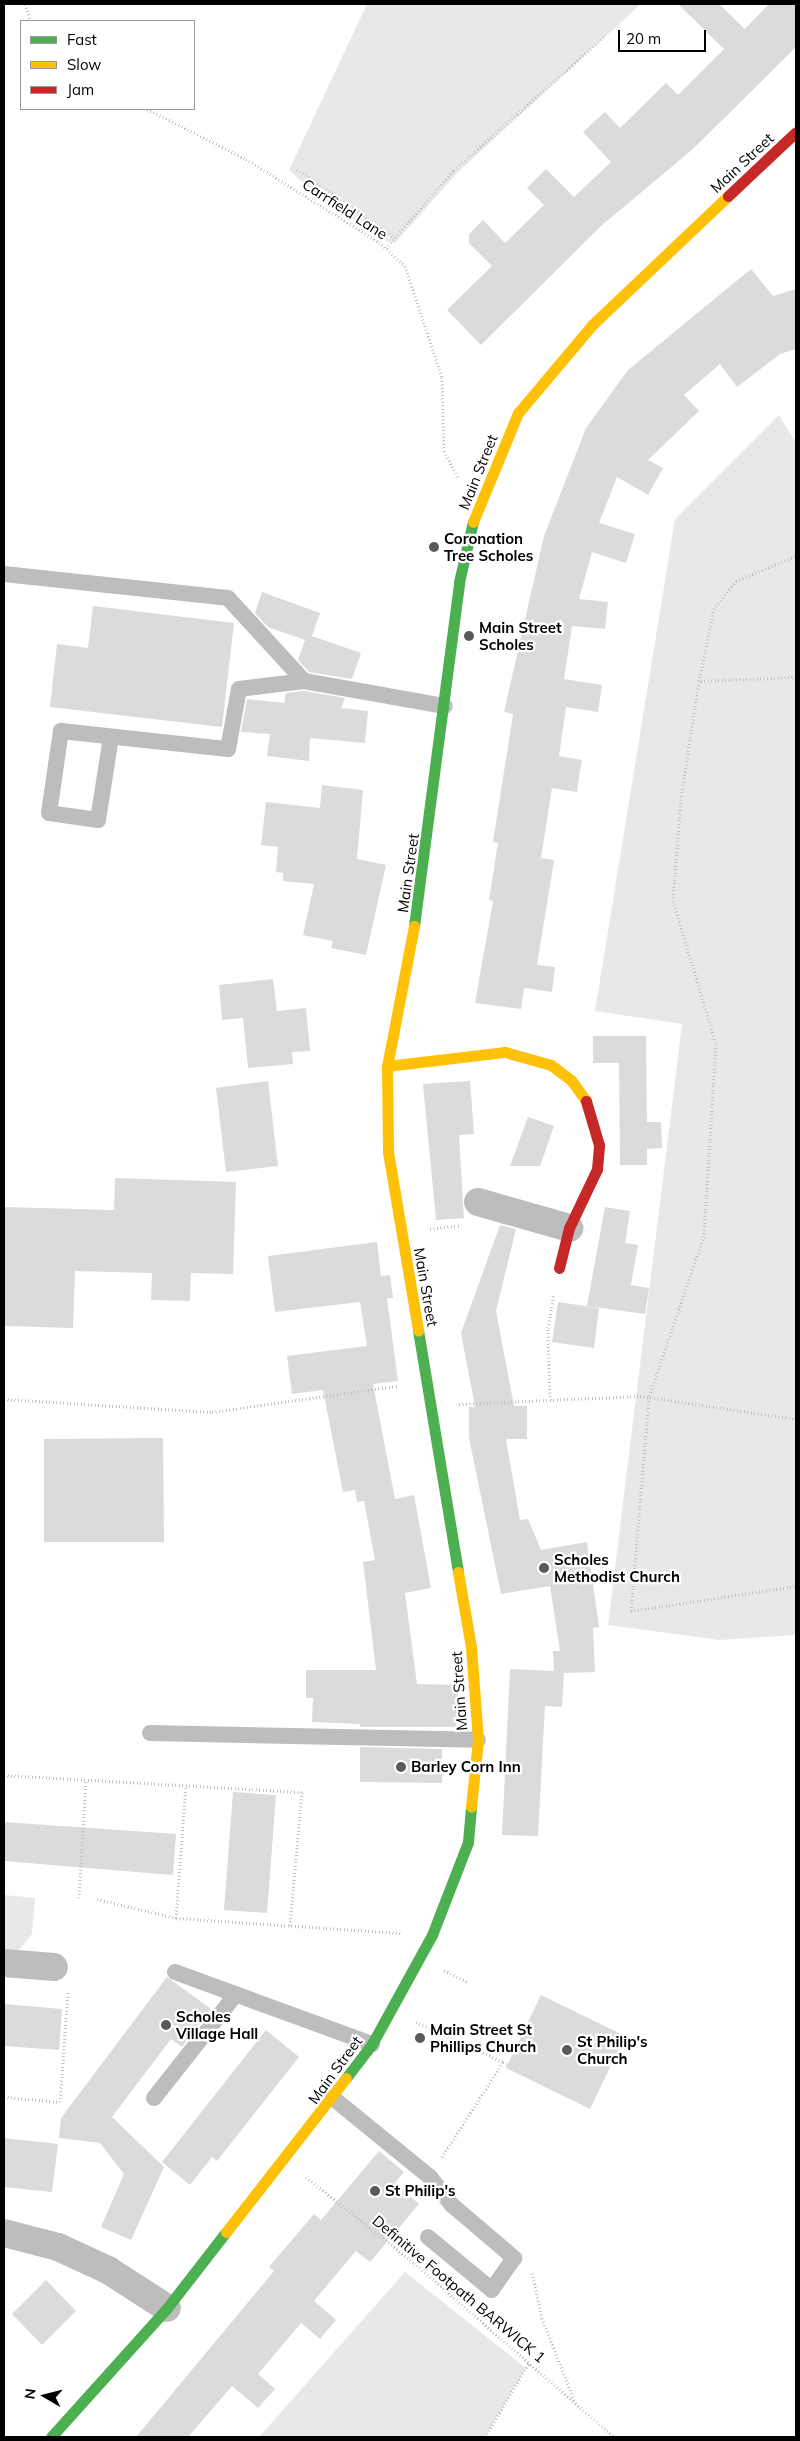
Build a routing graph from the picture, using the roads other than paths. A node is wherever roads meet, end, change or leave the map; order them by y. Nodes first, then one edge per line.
1 (796, 132) edge
2 (4, 574) edge
3 (304, 682) junction
4 (445, 706) junction
5 (111, 737) junction
6 (387, 1066) junction
7 (478, 1202) road end
8 (569, 1228) junction
9 (559, 1268) road end
10 (150, 1733) dead end
11 (478, 1740) junction
12 (4, 1963) edge
13 (175, 1972) dead end
14 (61, 1974) road end
15 (236, 1994) junction
16 (372, 2044) junction
17 (154, 2098) dead end
18 (333, 2098) junction
19 (4, 2233) edge
20 (428, 2236) dead end
21 (167, 2308) junction
22 (51, 2437) edge

1 - 4 street, Main Street
2 - 3 lane
3 - 4 lane
3 - 5 lane
4 - 6 street, Main Street
5 - 5 lane
6 - 8 street
6 - 11 street, Main Street
7 - 8 street
8 - 9 street
10 - 11 lane
11 - 16 street, Main Street
12 - 14 street
13 - 15 lane
15 - 16 lane
15 - 17 lane
16 - 18 street, Main Street
18 - 20 lane
18 - 21 street, Main Street
19 - 21 street
21 - 22 street, Main Street

